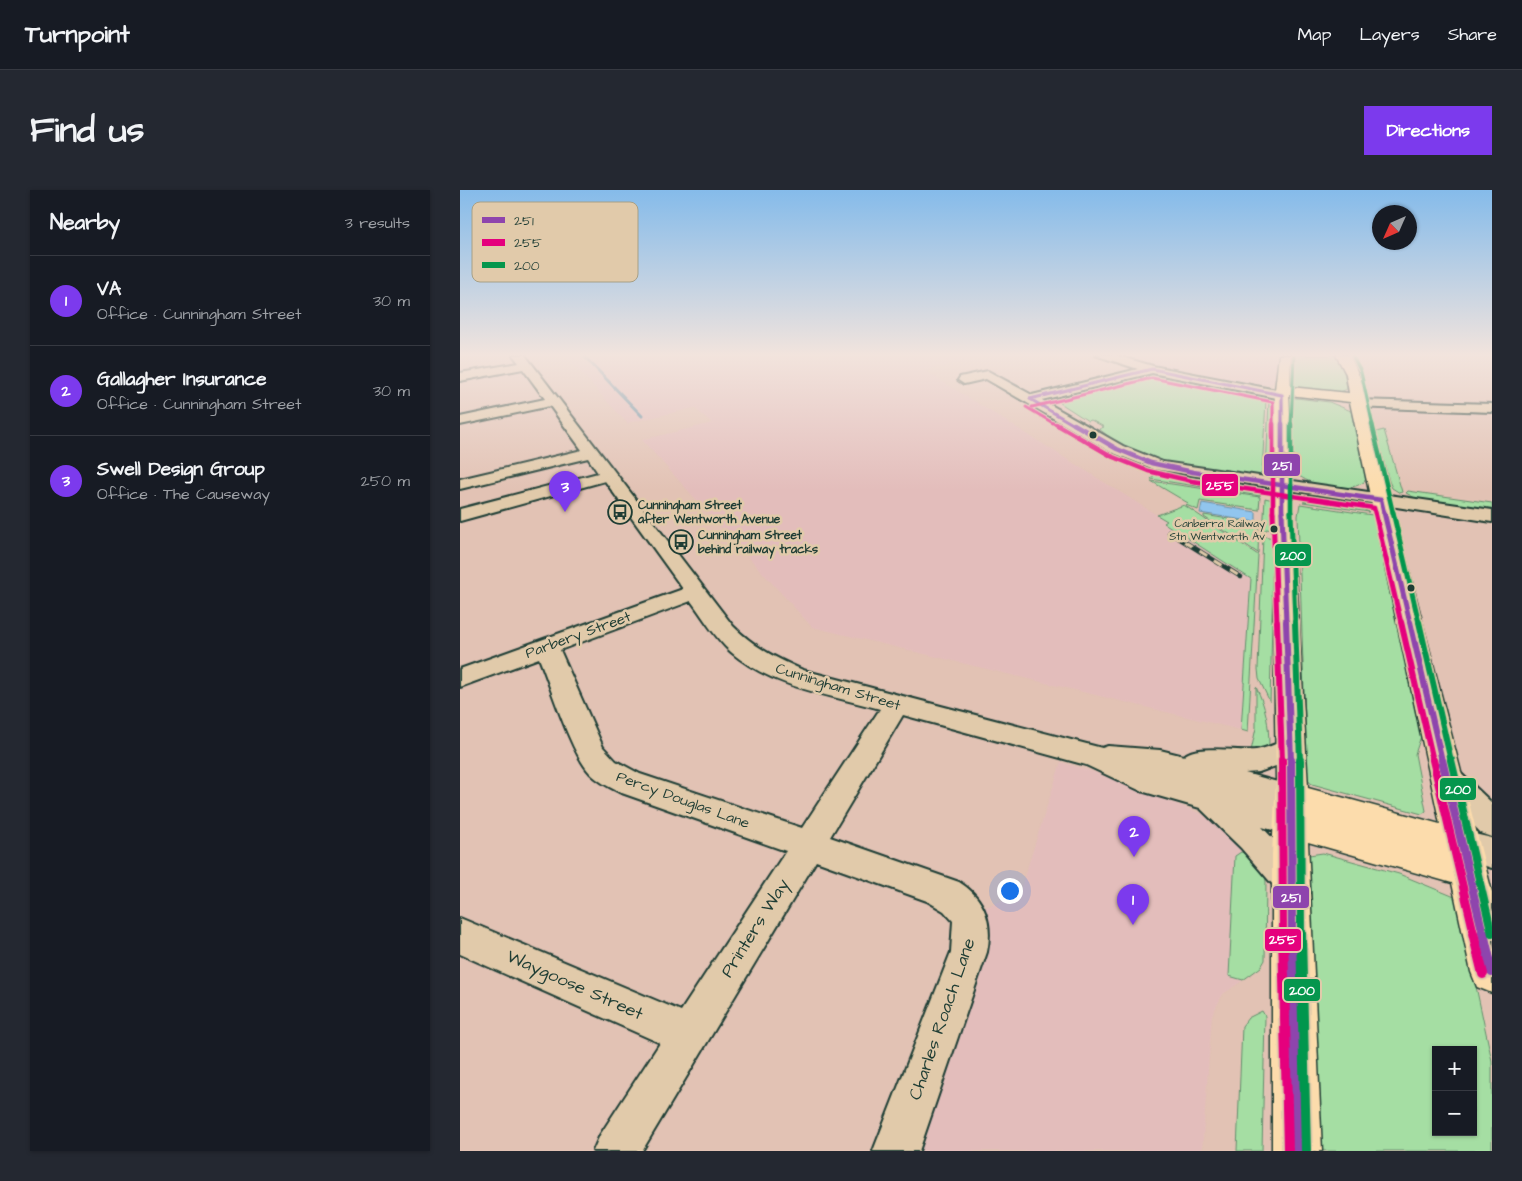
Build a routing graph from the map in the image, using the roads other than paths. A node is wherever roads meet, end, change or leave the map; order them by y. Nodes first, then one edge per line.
1 (1031, 400) edge
2 (1282, 400) edge
3 (1340, 400) edge
4 (553, 401) joint
5 (1358, 402) junction
6 (1492, 408) edge
7 (460, 421) edge
8 (592, 452) junction
9 (609, 475) junction
10 (460, 484) edge
11 (1282, 485) junction
12 (1381, 500) junction
13 (460, 515) edge
14 (1492, 516) edge
15 (696, 592) junction
16 (547, 646) junction
17 (460, 678) edge
18 (896, 705) junction
19 (1291, 749) junction
20 (1093, 756) junction
21 (1160, 761) junction
22 (1446, 777) junction
23 (1207, 797) junction
24 (1291, 810) junction
25 (1492, 823) edge
26 (807, 843) junction
27 (1478, 862) edge
28 (1292, 882) junction
29 (460, 936) edge
30 (1492, 968) edge
31 (689, 1035) junction
32 (616, 1151) edge
33 (896, 1151) edge
34 (1297, 1151) edge

1 - 11 street
2 - 11 main road
3 - 5 main road
4 - 7 street
4 - 8 street, Cunningham Street
5 - 6 street
5 - 12 main road
8 - 9 street, Cunningham Street
8 - 10 street
9 - 13 street
9 - 15 street, Cunningham Street
11 - 12 street
11 - 19 main road
12 - 14 street
12 - 22 main road
15 - 16 street, Parbery Street
15 - 18 street, Cunningham Street
16 - 17 street, Parbery Street
16 - 26 street, Percy Douglas Lane
18 - 20 street, Cunningham Street
18 - 26 street, Printers Way
19 - 21 street, Cunningham Street
19 - 24 main road
20 - 21 street, Cunningham Street
20 - 23 street, Cunningham Street
21 - 24 street, Cunningham Street
22 - 25 street
22 - 27 main road
23 - 24 street, Cunningham Street
23 - 28 street, Cunningham Street
24 - 27 main road, Cunningham Street
24 - 28 main road
26 - 31 street, Printers Way
26 - 33 street, Charles Roach Lane
27 - 30 main road
28 - 34 main road
29 - 31 street, Waygoose Street
31 - 32 street, Printers Way

